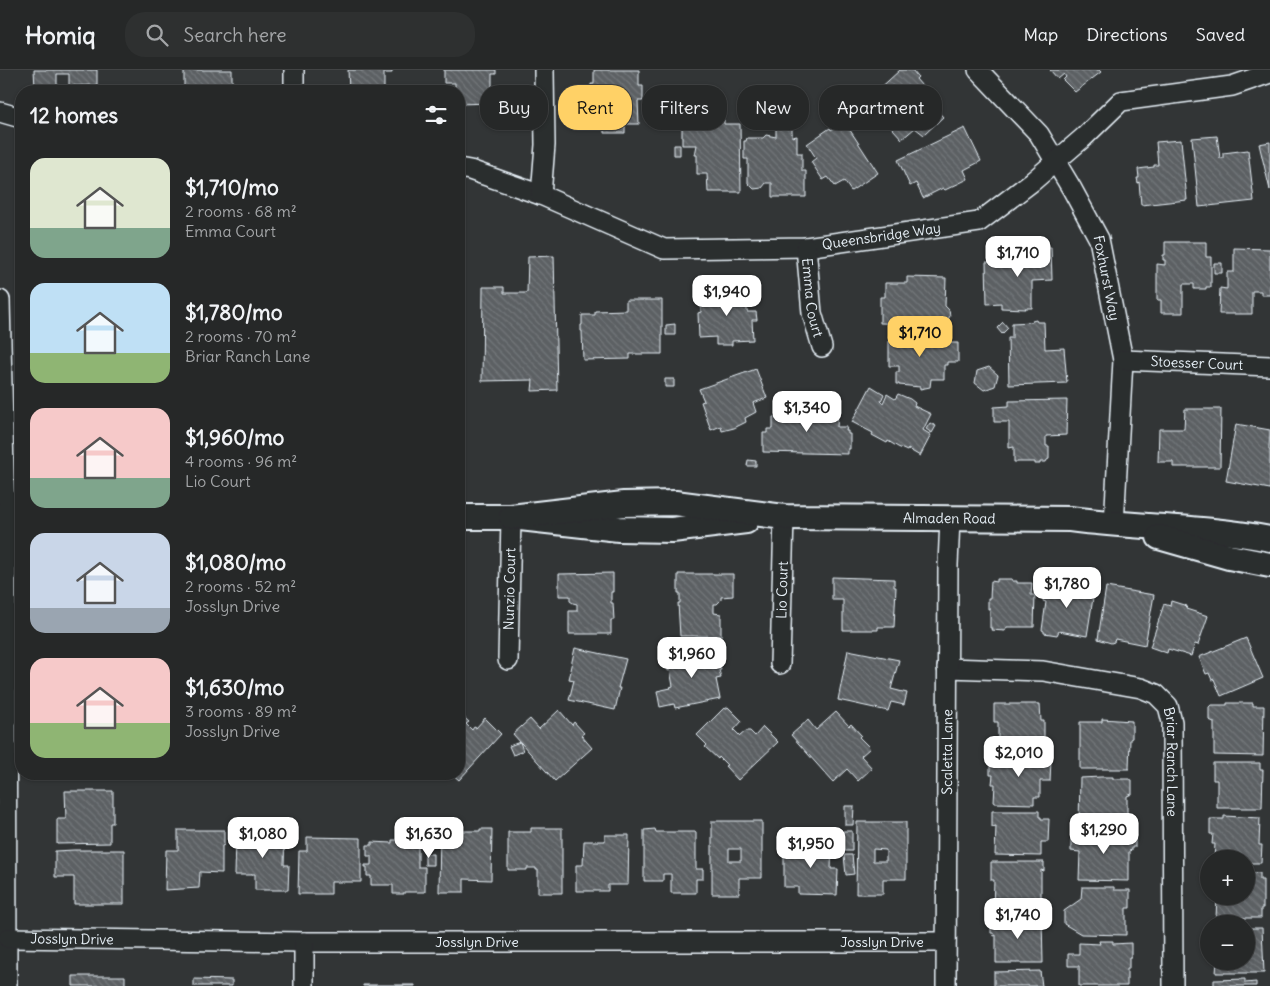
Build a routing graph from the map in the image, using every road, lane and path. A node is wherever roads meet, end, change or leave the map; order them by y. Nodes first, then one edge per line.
1 (294, 70) edge
2 (544, 70) edge
3 (978, 70) edge
4 (1270, 72) edge
5 (294, 85) edge
6 (0, 112) edge
7 (15, 116) edge
8 (0, 118) edge
9 (1055, 161) junction
10 (465, 169) edge
11 (541, 195) junction
12 (806, 247) junction
13 (0, 300) edge
14 (822, 347) dead end
15 (1123, 360) junction
16 (1270, 366) edge
17 (6, 515) edge
18 (465, 517) edge
19 (511, 517) junction
20 (784, 517) junction
21 (950, 519) junction
22 (1114, 525) junction
23 (1270, 539) edge
24 (1270, 565) edge
25 (508, 660) dead end
26 (780, 664) dead end
27 (947, 668) junction
28 (8, 938) junction
29 (304, 942) junction
30 (946, 942) junction
31 (7, 986) edge
32 (304, 986) edge
33 (946, 986) edge
34 (1173, 986) edge

1 - 5 street
2 - 11 street
3 - 9 street, Foxhurst Way
4 - 9 street, Queensbridge Way
6 - 7 street
6 - 8 street
9 - 12 street, Queensbridge Way
9 - 15 street, Foxhurst Way
10 - 11 street, Queensbridge Way
11 - 12 street, Queensbridge Way
12 - 14 street, Emma Court
13 - 17 street
15 - 16 street, Stoesser Court
15 - 22 street, Foxhurst Way
17 - 28 street
18 - 19 street, Almaden Road
19 - 20 street, Almaden Road
19 - 25 street, Nunzio Court
20 - 21 street, Almaden Road
20 - 26 street, Lio Court
21 - 22 street, Almaden Road
21 - 27 street, Scaletta Lane
22 - 23 street, Almaden Road
22 - 24 street, Almaden Road
27 - 30 street, Scaletta Lane
27 - 34 street, Briar Ranch Lane
28 - 29 street, Josslyn Drive
28 - 31 street
29 - 30 street, Josslyn Drive
29 - 32 street
30 - 33 street, Scaletta Lane

